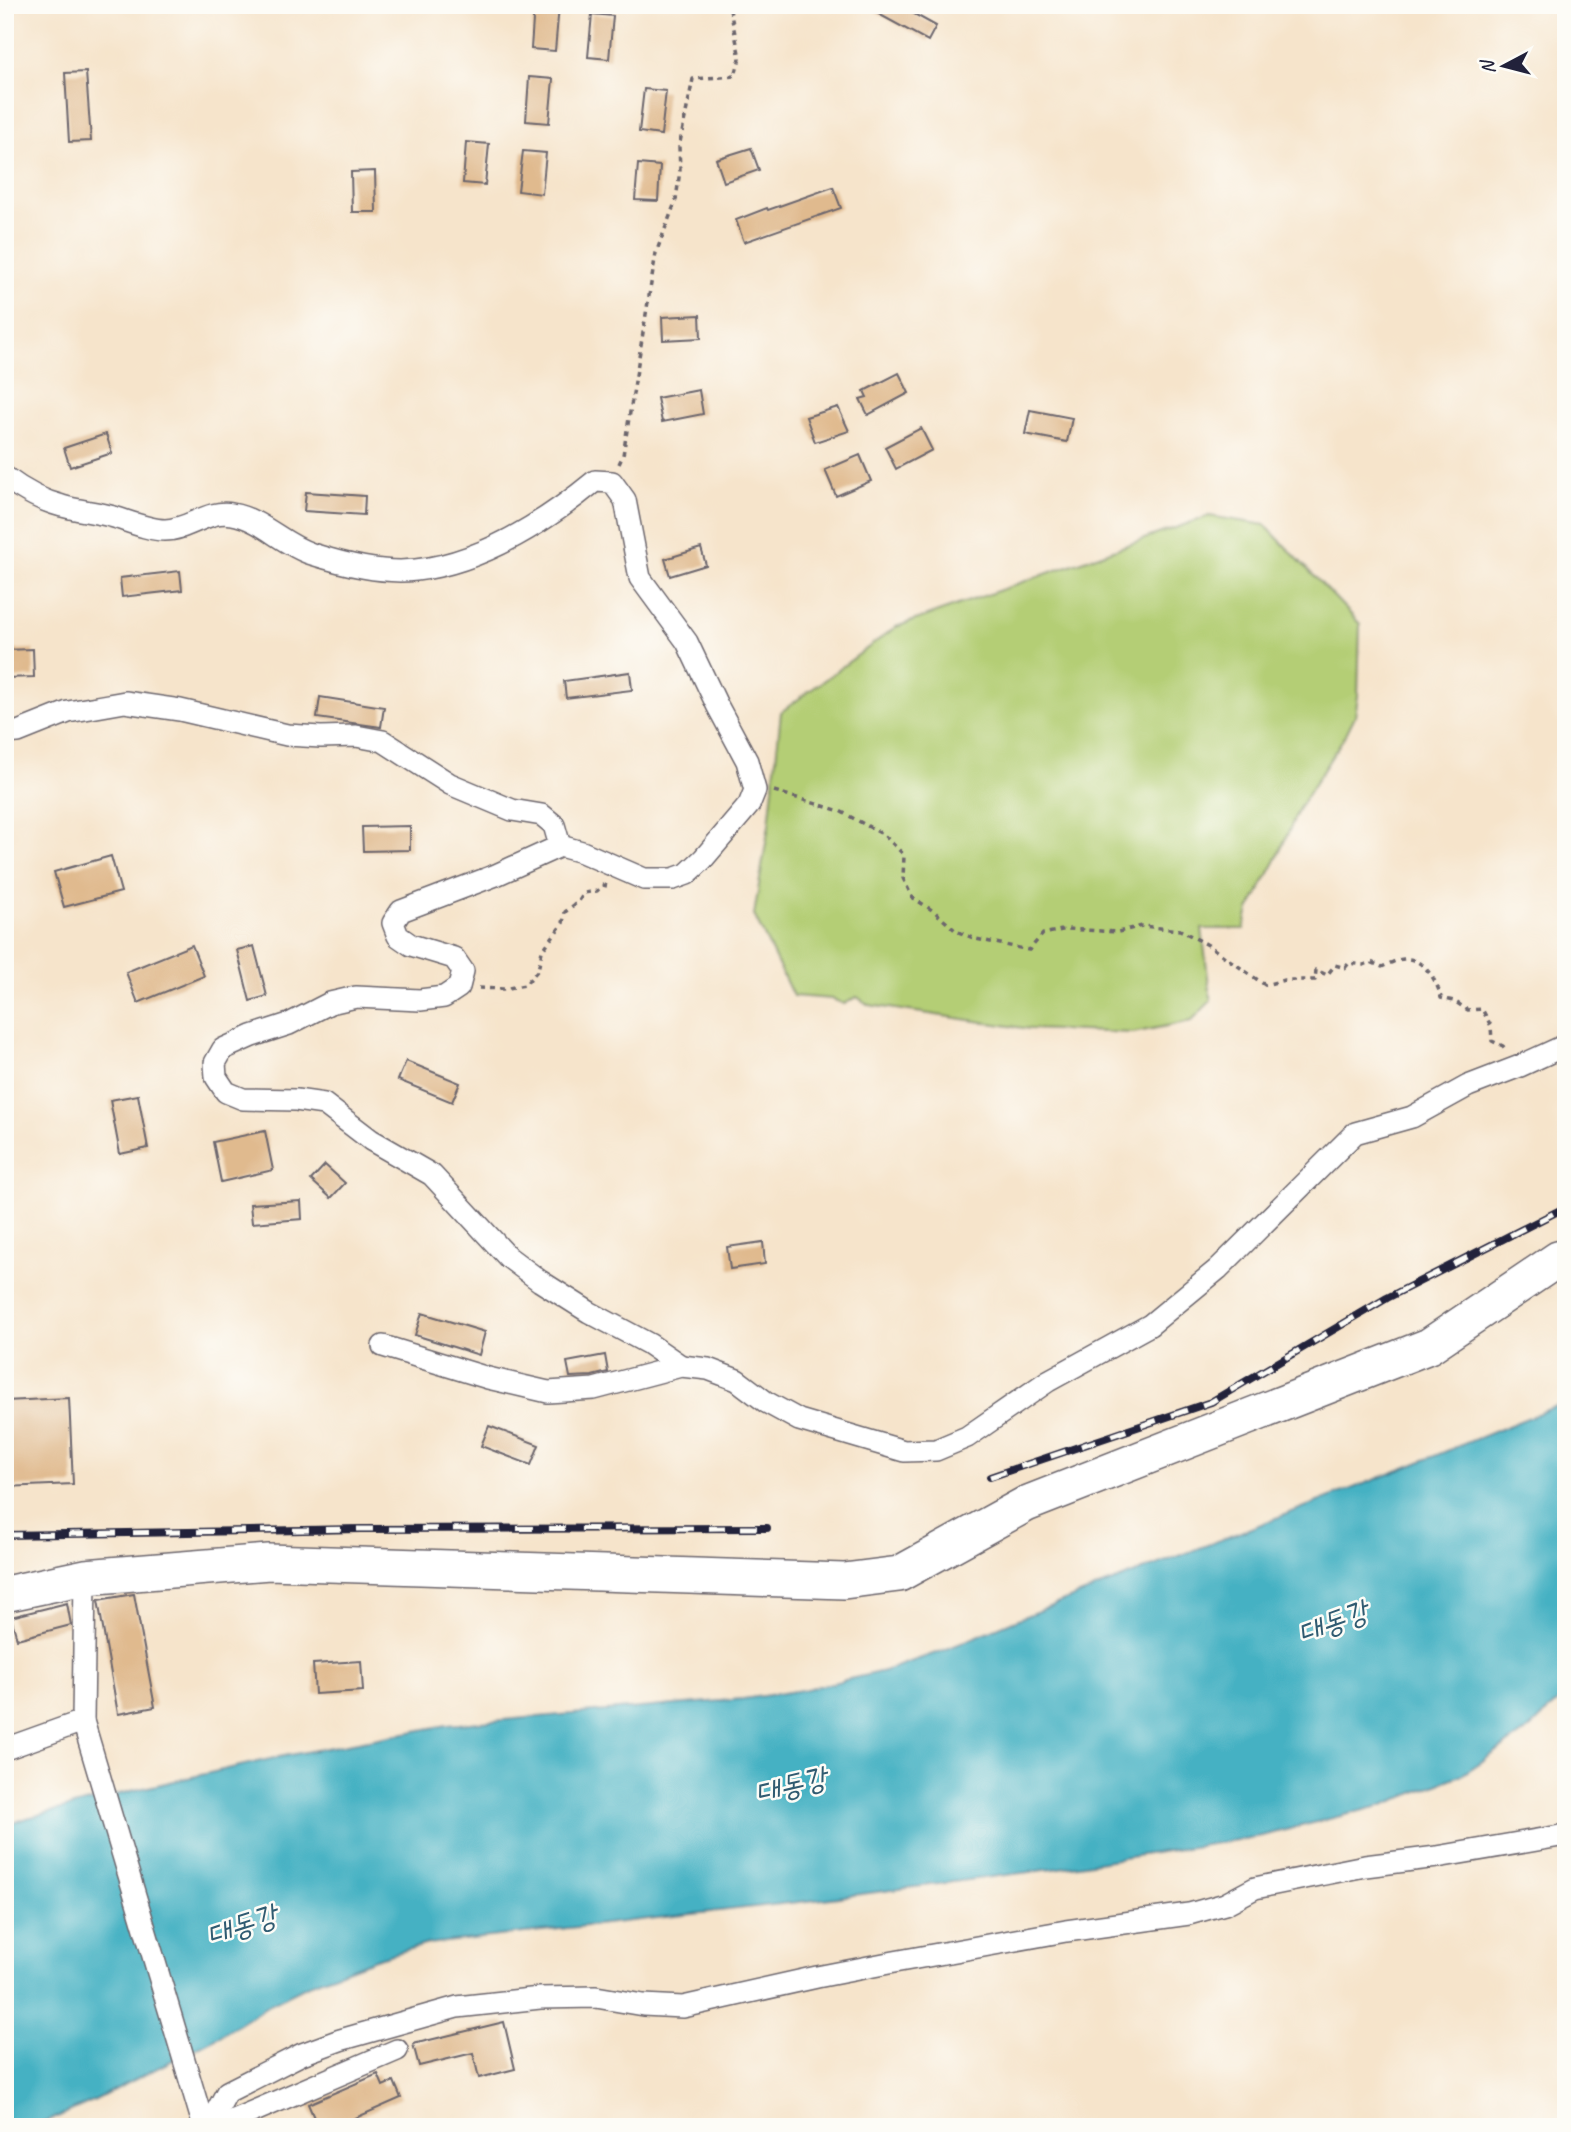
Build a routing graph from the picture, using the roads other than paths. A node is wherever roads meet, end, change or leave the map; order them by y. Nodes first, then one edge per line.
1 (5, 477) edge
2 (5, 733) edge
3 (560, 846) junction
4 (1566, 1045) edge
5 (1566, 1257) edge
6 (383, 1346) dead end
7 (681, 1366) junction
8 (85, 1577) junction
9 (5, 1594) edge
10 (83, 1721) junction
11 (5, 1749) edge
12 (1566, 1835) edge
13 (397, 2050) dead end
14 (208, 2125) edge

1 - 3 street
2 - 3 street
3 - 7 street
4 - 7 street
5 - 8 main road
6 - 7 street
8 - 9 main road
8 - 10 street
10 - 11 street
10 - 14 street
12 - 14 street
13 - 14 street

